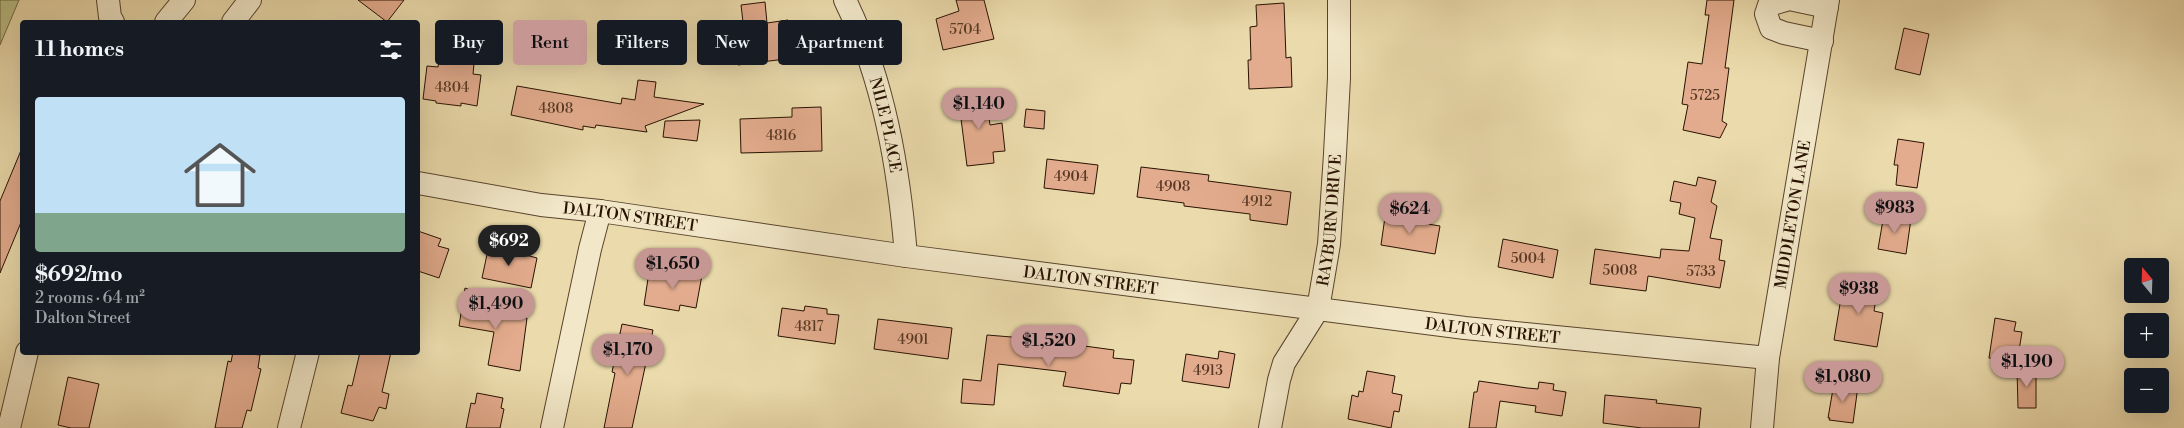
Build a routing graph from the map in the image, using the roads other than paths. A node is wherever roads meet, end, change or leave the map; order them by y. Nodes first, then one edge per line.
1 (108, 0) edge
2 (184, 0) edge
3 (250, 0) edge
4 (845, 0) edge
5 (1339, 0) edge
6 (1786, 0) edge
7 (1794, 0) edge
8 (1828, 3) edge
9 (112, 20) edge
10 (168, 20) edge
11 (235, 20) edge
12 (1822, 41) junction
13 (420, 183) edge
14 (600, 211) junction
15 (906, 256) junction
16 (1318, 309) junction
17 (26, 355) edge
18 (307, 355) edge
19 (1768, 358) junction
20 (9, 428) edge
21 (289, 428) edge
22 (552, 428) edge
23 (1270, 428) edge
24 (1762, 428) edge

1 - 9 street
2 - 10 street
3 - 11 street
4 - 15 street, NILE PLACE
5 - 16 street, RAYBURN DRIVE
6 - 12 street
7 - 8 street
8 - 12 street, MIDDLETON LANE
12 - 19 street, MIDDLETON LANE
13 - 14 street, DALTON STREET
14 - 15 street, DALTON STREET
14 - 22 street
15 - 16 street, DALTON STREET
16 - 19 street, DALTON STREET
16 - 23 street, RAYBURN DRIVE
17 - 20 street
18 - 21 street
19 - 24 street, MIDDLETON LANE

